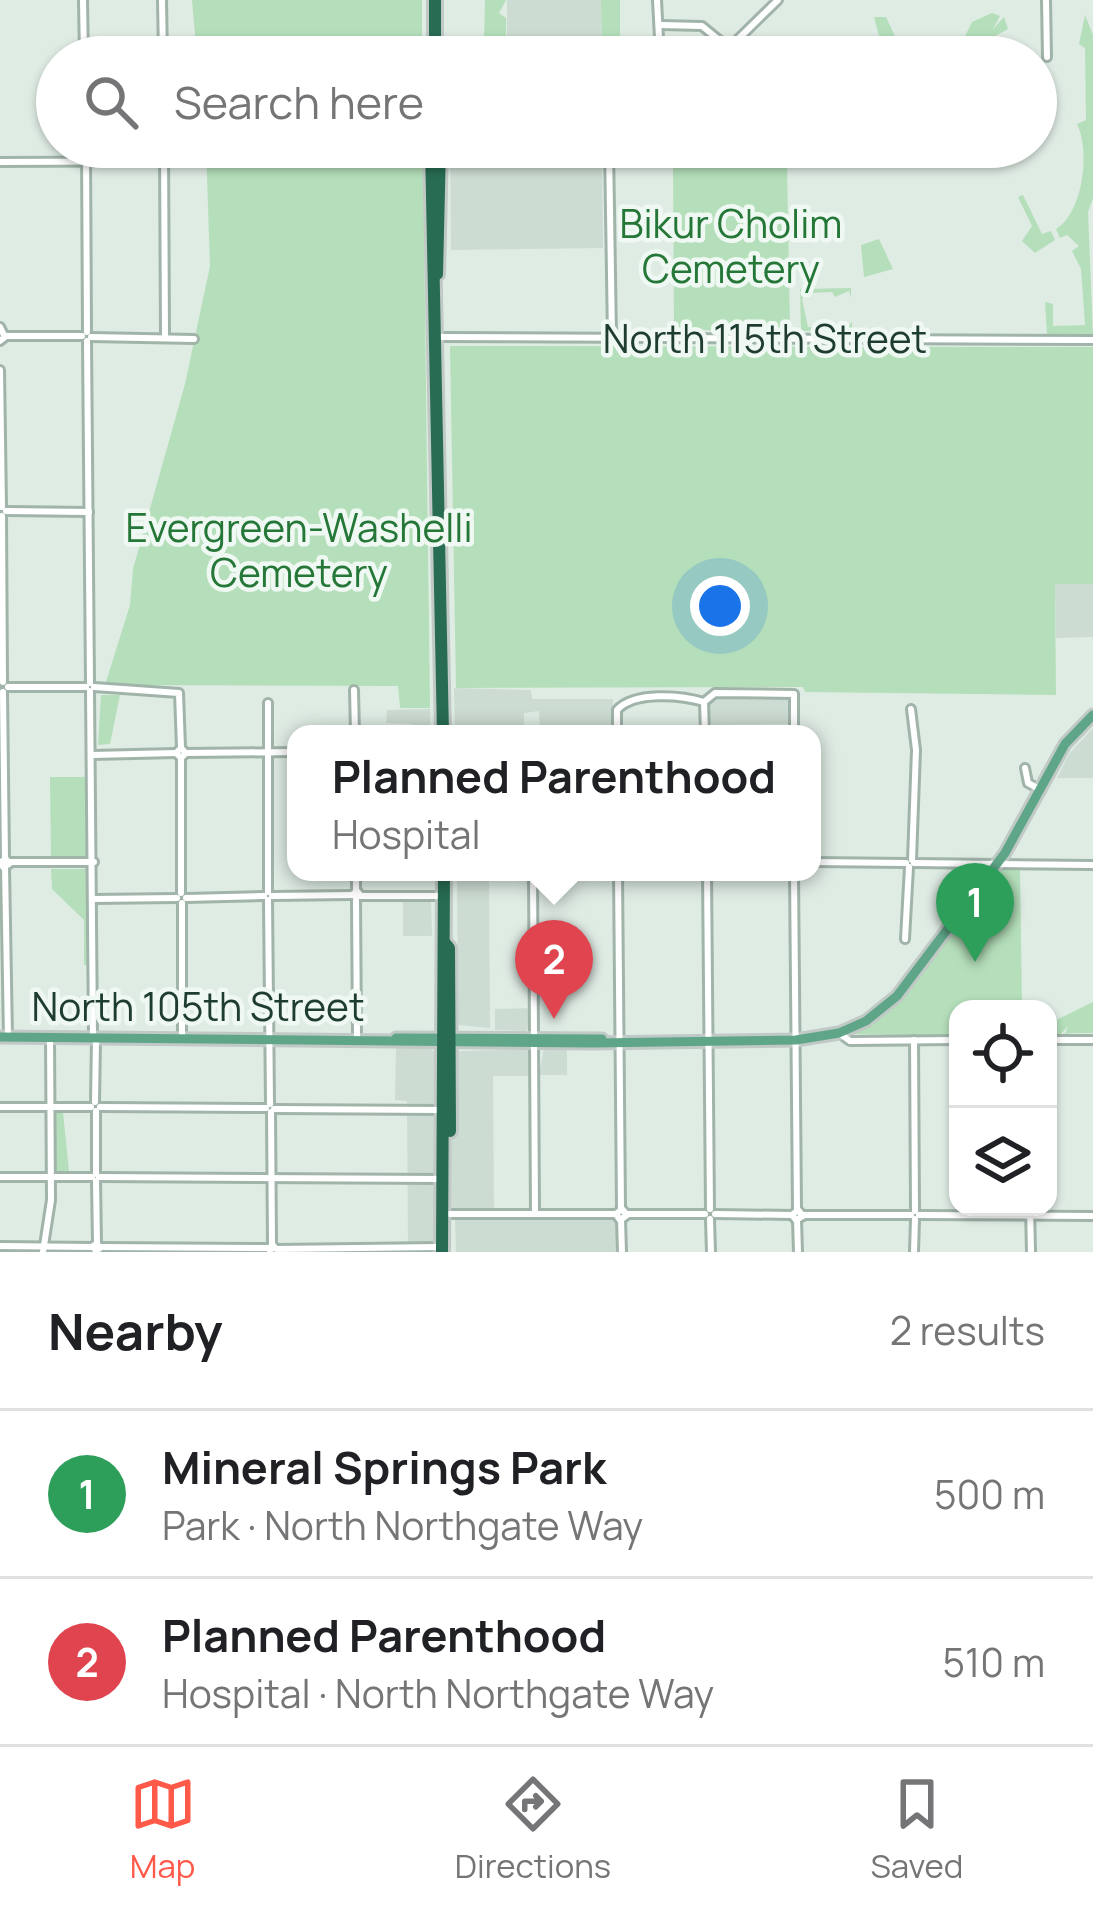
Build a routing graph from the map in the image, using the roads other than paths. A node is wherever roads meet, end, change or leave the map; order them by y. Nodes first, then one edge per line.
1 (83, 0) edge
2 (162, 0) edge
3 (435, 0) edge
4 (657, 0) edge
5 (778, 0) edge
6 (1046, 0) edge
7 (768, 3) edge
8 (661, 25) junction
9 (84, 36) edge
10 (163, 36) edge
11 (435, 36) edge
12 (661, 36) edge
13 (714, 36) edge
14 (739, 36) edge
15 (1047, 36) edge
16 (0, 161) edge
17 (36, 161) edge
18 (86, 168) edge
19 (164, 168) edge
20 (436, 168) edge
21 (609, 168) edge
22 (1, 334) edge
23 (165, 336) junction
24 (87, 337) junction
25 (438, 337) junction
26 (612, 338) junction
27 (194, 339) dead end
28 (1093, 340) edge
29 (0, 370) edge
30 (2, 512) edge
31 (89, 512) junction
32 (3, 687) edge
33 (90, 687) junction
34 (354, 690) dead end
35 (704, 702) junction
36 (268, 703) dead end
37 (911, 709) dead end
38 (1093, 715) edge
39 (355, 725) edge
40 (443, 725) edge
41 (616, 725) edge
42 (705, 725) edge
43 (794, 725) edge
44 (287, 752) edge
45 (181, 753) junction
46 (268, 753) junction
47 (92, 754) junction
48 (1025, 768) dead end
49 (1041, 790) junction
50 (4, 862) edge
51 (94, 862) junction
52 (821, 862) edge
53 (910, 863) junction
54 (998, 863) junction
55 (1093, 865) edge
56 (356, 881) edge
57 (444, 881) edge
58 (533, 881) edge
59 (618, 881) edge
60 (707, 881) edge
61 (794, 881) edge
62 (268, 896) junction
63 (356, 896) junction
64 (444, 896) junction
65 (93, 898) junction
66 (181, 898) junction
67 (905, 939) dead end
68 (839, 1033) junction
69 (4, 1037) edge
70 (50, 1037) junction
71 (94, 1037) junction
72 (182, 1037) junction
73 (269, 1038) junction
74 (357, 1038) junction
75 (446, 1038) junction
76 (534, 1039) junction
77 (621, 1040) junction
78 (709, 1040) junction
79 (796, 1040) junction
80 (914, 1040) junction
81 (949, 1040) edge
82 (1057, 1040) edge
83 (1093, 1040) edge
84 (0, 1107) edge
85 (49, 1107) junction
86 (95, 1107) junction
87 (270, 1108) junction
88 (441, 1110) junction
89 (0, 1177) edge
90 (51, 1177) junction
91 (96, 1177) junction
92 (272, 1178) junction
93 (442, 1179) junction
94 (1057, 1213) edge
95 (450, 1214) junction
96 (535, 1214) junction
97 (621, 1214) junction
98 (710, 1214) junction
99 (949, 1214) edge
100 (797, 1215) junction
101 (915, 1215) junction
102 (1030, 1216) edge
103 (1093, 1216) edge
104 (0, 1246) edge
105 (96, 1248) edge
106 (44, 1249) edge
107 (272, 1249) edge
108 (445, 1250) edge
109 (622, 1252) edge
110 (711, 1252) edge
111 (798, 1252) edge
112 (914, 1252) edge
113 (1031, 1252) edge

1 - 9 street
2 - 10 street
3 - 11 highway
4 - 8 street
5 - 7 street
6 - 15 street
7 - 14 street
8 - 12 street
8 - 13 street
16 - 17 street
18 - 24 street
19 - 23 street
20 - 25 highway
21 - 26 street
22 - 24 street
23 - 24 street
23 - 27 street
24 - 31 street
25 - 26 street, North 115th Street
25 - 40 highway
26 - 28 street, North 115th Street
29 - 30 street
30 - 31 street
30 - 32 street
31 - 33 street
32 - 33 street
32 - 50 street
33 - 45 street
33 - 47 street
34 - 39 street
35 - 41 street
35 - 42 street
35 - 43 street
36 - 46 street
37 - 53 street
38 - 49 main road
44 - 46 street
45 - 46 street
45 - 47 street
45 - 66 street
46 - 62 street
47 - 51 street
48 - 49 street
49 - 54 main road
50 - 51 street
50 - 69 street
51 - 65 street
52 - 53 street
53 - 54 street
53 - 67 street
54 - 55 street
54 - 68 main road
56 - 63 street
57 - 64 highway
58 - 76 street
59 - 77 street
60 - 78 street
61 - 79 street
62 - 63 street
62 - 66 street
62 - 73 street
63 - 64 street
63 - 74 street
64 - 75 highway
65 - 66 street
65 - 71 street
66 - 72 street
68 - 79 main road, North 105th Street
68 - 80 street
69 - 70 main road, North 105th Street
70 - 71 main road, North 105th Street
70 - 85 street
71 - 72 main road, North 105th Street
71 - 86 street
72 - 73 main road, North 105th Street
73 - 74 main road, North 105th Street
73 - 87 street
74 - 75 main road, North 105th Street
75 - 76 main road, North 105th Street
75 - 88 highway
75 - 95 highway
76 - 77 main road, North 105th Street
76 - 96 street
77 - 78 main road, North 105th Street
77 - 97 street
78 - 79 main road, North 105th Street
78 - 98 street
79 - 100 street
80 - 81 street
80 - 101 street
82 - 83 street
84 - 85 street
85 - 86 street
85 - 90 street
86 - 87 street
86 - 91 street
87 - 88 street
87 - 92 street
88 - 93 highway
89 - 90 street
90 - 91 street
90 - 106 street
91 - 92 street
91 - 105 street
92 - 93 street
92 - 107 street
93 - 108 highway
94 - 103 street
95 - 96 street
95 - 108 highway
96 - 97 street
97 - 98 street
97 - 109 street
98 - 100 street
98 - 110 street
99 - 101 street
100 - 101 street
100 - 111 street
101 - 112 street
102 - 113 street
104 - 106 street
105 - 106 street
105 - 107 street
107 - 108 street

